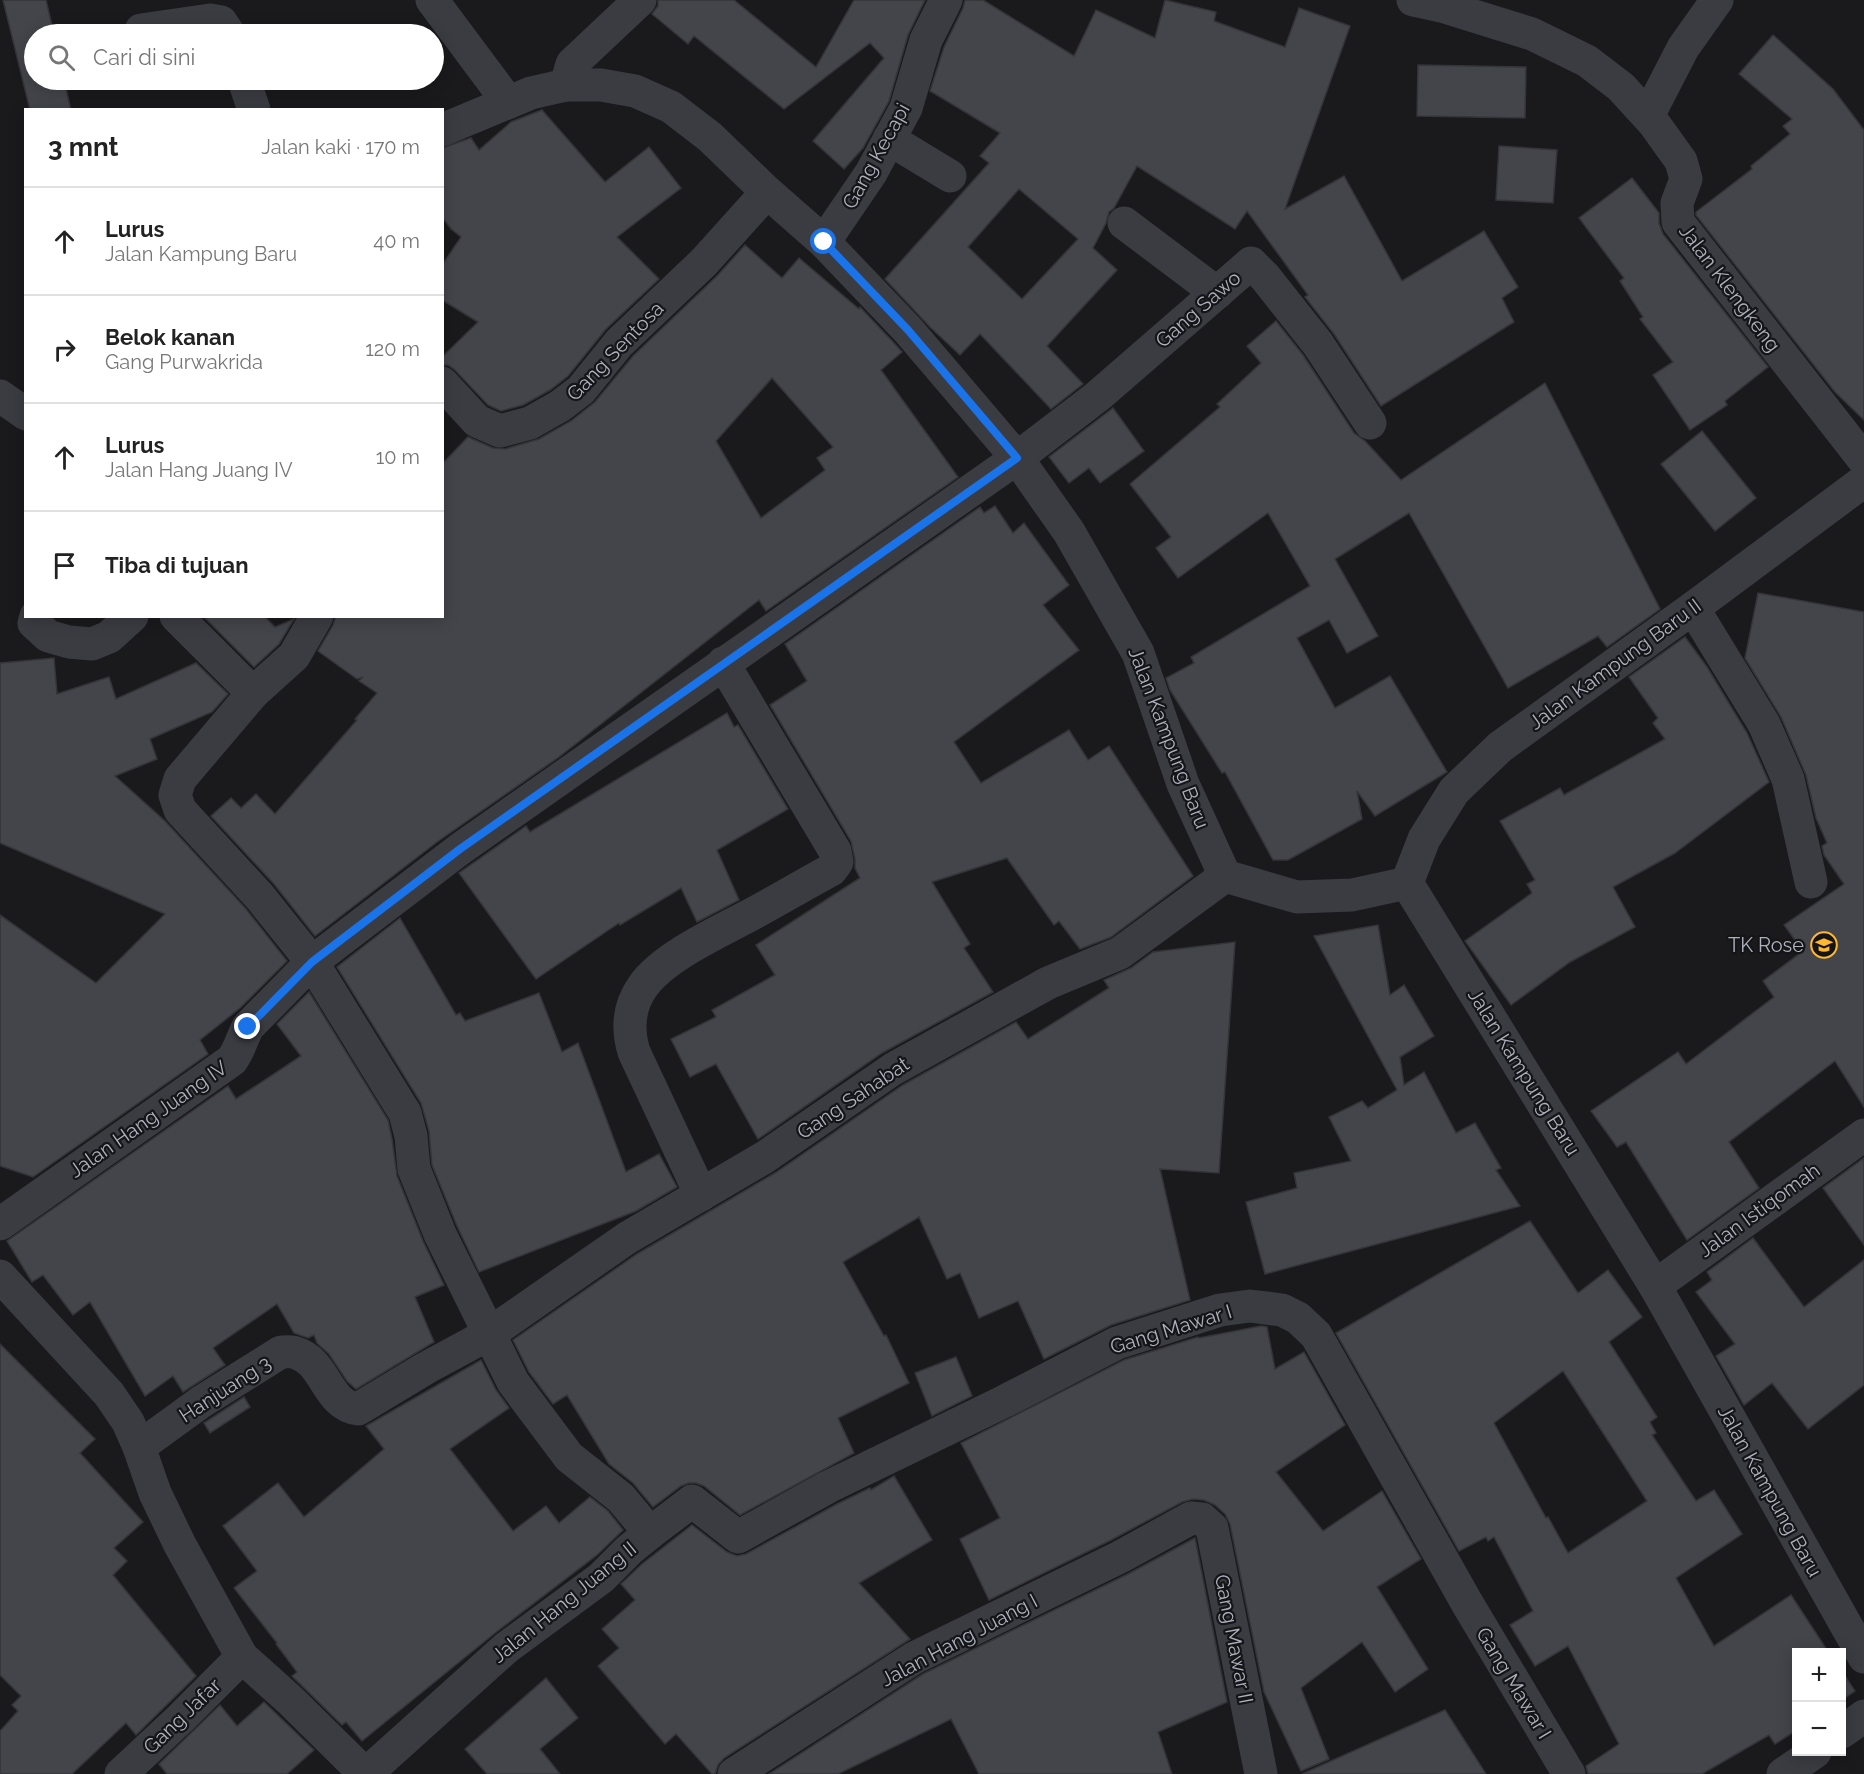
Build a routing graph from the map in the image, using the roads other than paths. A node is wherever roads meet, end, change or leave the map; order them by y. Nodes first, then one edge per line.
1 (432, 0) edge
2 (640, 0) edge
3 (946, 0) edge
4 (1413, 0) edge
5 (1717, 0) edge
6 (182, 24) edge
7 (222, 24) edge
8 (566, 85) junction
9 (247, 90) edge
10 (508, 102) junction
11 (253, 108) edge
12 (1648, 116) junction
13 (444, 129) edge
14 (889, 139) junction
15 (950, 176) dead end
16 (767, 192) junction
17 (1124, 223) dead end
18 (824, 242) junction
19 (1217, 293) junction
20 (444, 385) edge
21 (0, 396) edge
22 (24, 413) edge
23 (1371, 423) dead end
24 (1017, 458) junction
25 (1864, 460) edge
26 (1864, 481) edge
27 (1693, 609) junction
28 (35, 618) edge
29 (130, 618) edge
30 (178, 618) edge
31 (316, 618) edge
32 (723, 663) junction
33 (254, 693) junction
34 (1225, 876) junction
35 (1811, 882) dead end
36 (1407, 883) junction
37 (312, 962) junction
38 (1864, 1134) edge
39 (701, 1195) junction
40 (0, 1224) edge
41 (1655, 1286) junction
42 (7, 1298) edge
43 (489, 1334) junction
44 (139, 1447) junction
45 (1191, 1518) joint
46 (650, 1533) junction
47 (242, 1657) junction
48 (1864, 1657) edge
49 (1864, 1716) edge
50 (1846, 1729) edge
51 (1809, 1756) edge
52 (121, 1774) edge
53 (366, 1774) edge
54 (734, 1774) edge
55 (1261, 1774) edge
56 (1569, 1774) edge
57 (1784, 1774) edge

1 - 10 street
2 - 8 street
3 - 14 street, Gang Kecapi
4 - 12 street, Jalan Klengkeng
5 - 12 street
6 - 7 street
8 - 10 street, Jalan Kampung Baru
8 - 16 street, Jalan Kampung Baru
9 - 11 street
10 - 13 street, Jalan Kampung Baru
12 - 25 street, Jalan Klengkeng
14 - 15 street
14 - 18 street, Gang Kecapi
16 - 18 street, Jalan Kampung Baru
16 - 20 street, Gang Sentosa
17 - 19 street
18 - 24 street, Jalan Kampung Baru
19 - 23 street, Gang Sawo
19 - 24 street, Gang Sawo
21 - 22 street
24 - 32 street, Gang Sawo
24 - 34 street, Jalan Kampung Baru
26 - 27 street, Jalan Kampung Baru II
27 - 35 street
27 - 36 street, Jalan Kampung Baru II
28 - 29 street
30 - 33 street
31 - 33 street
32 - 37 street, Jalan Hang Juang IV
32 - 39 street
33 - 37 street
34 - 36 street
34 - 39 street, Gang Sahabat
36 - 41 street, Jalan Kampung Baru
37 - 40 street, Jalan Hang Juang IV
37 - 43 street, Jalan Hang Juang II
38 - 41 street, Jalan Istiqomah
39 - 43 street, Gang Sahabat
41 - 48 street, Jalan Kampung Baru
42 - 44 street
43 - 44 street, Hanjuang 3
43 - 46 street, Jalan Hang Juang II
44 - 47 street
45 - 54 street, Jalan Hang Juang I
45 - 55 street, Gang Mawar II
46 - 53 street, Jalan Hang Juang II
46 - 56 street, Gang Mawar I
47 - 52 street, Gang Jafar
47 - 53 street
49 - 50 street
51 - 57 street

